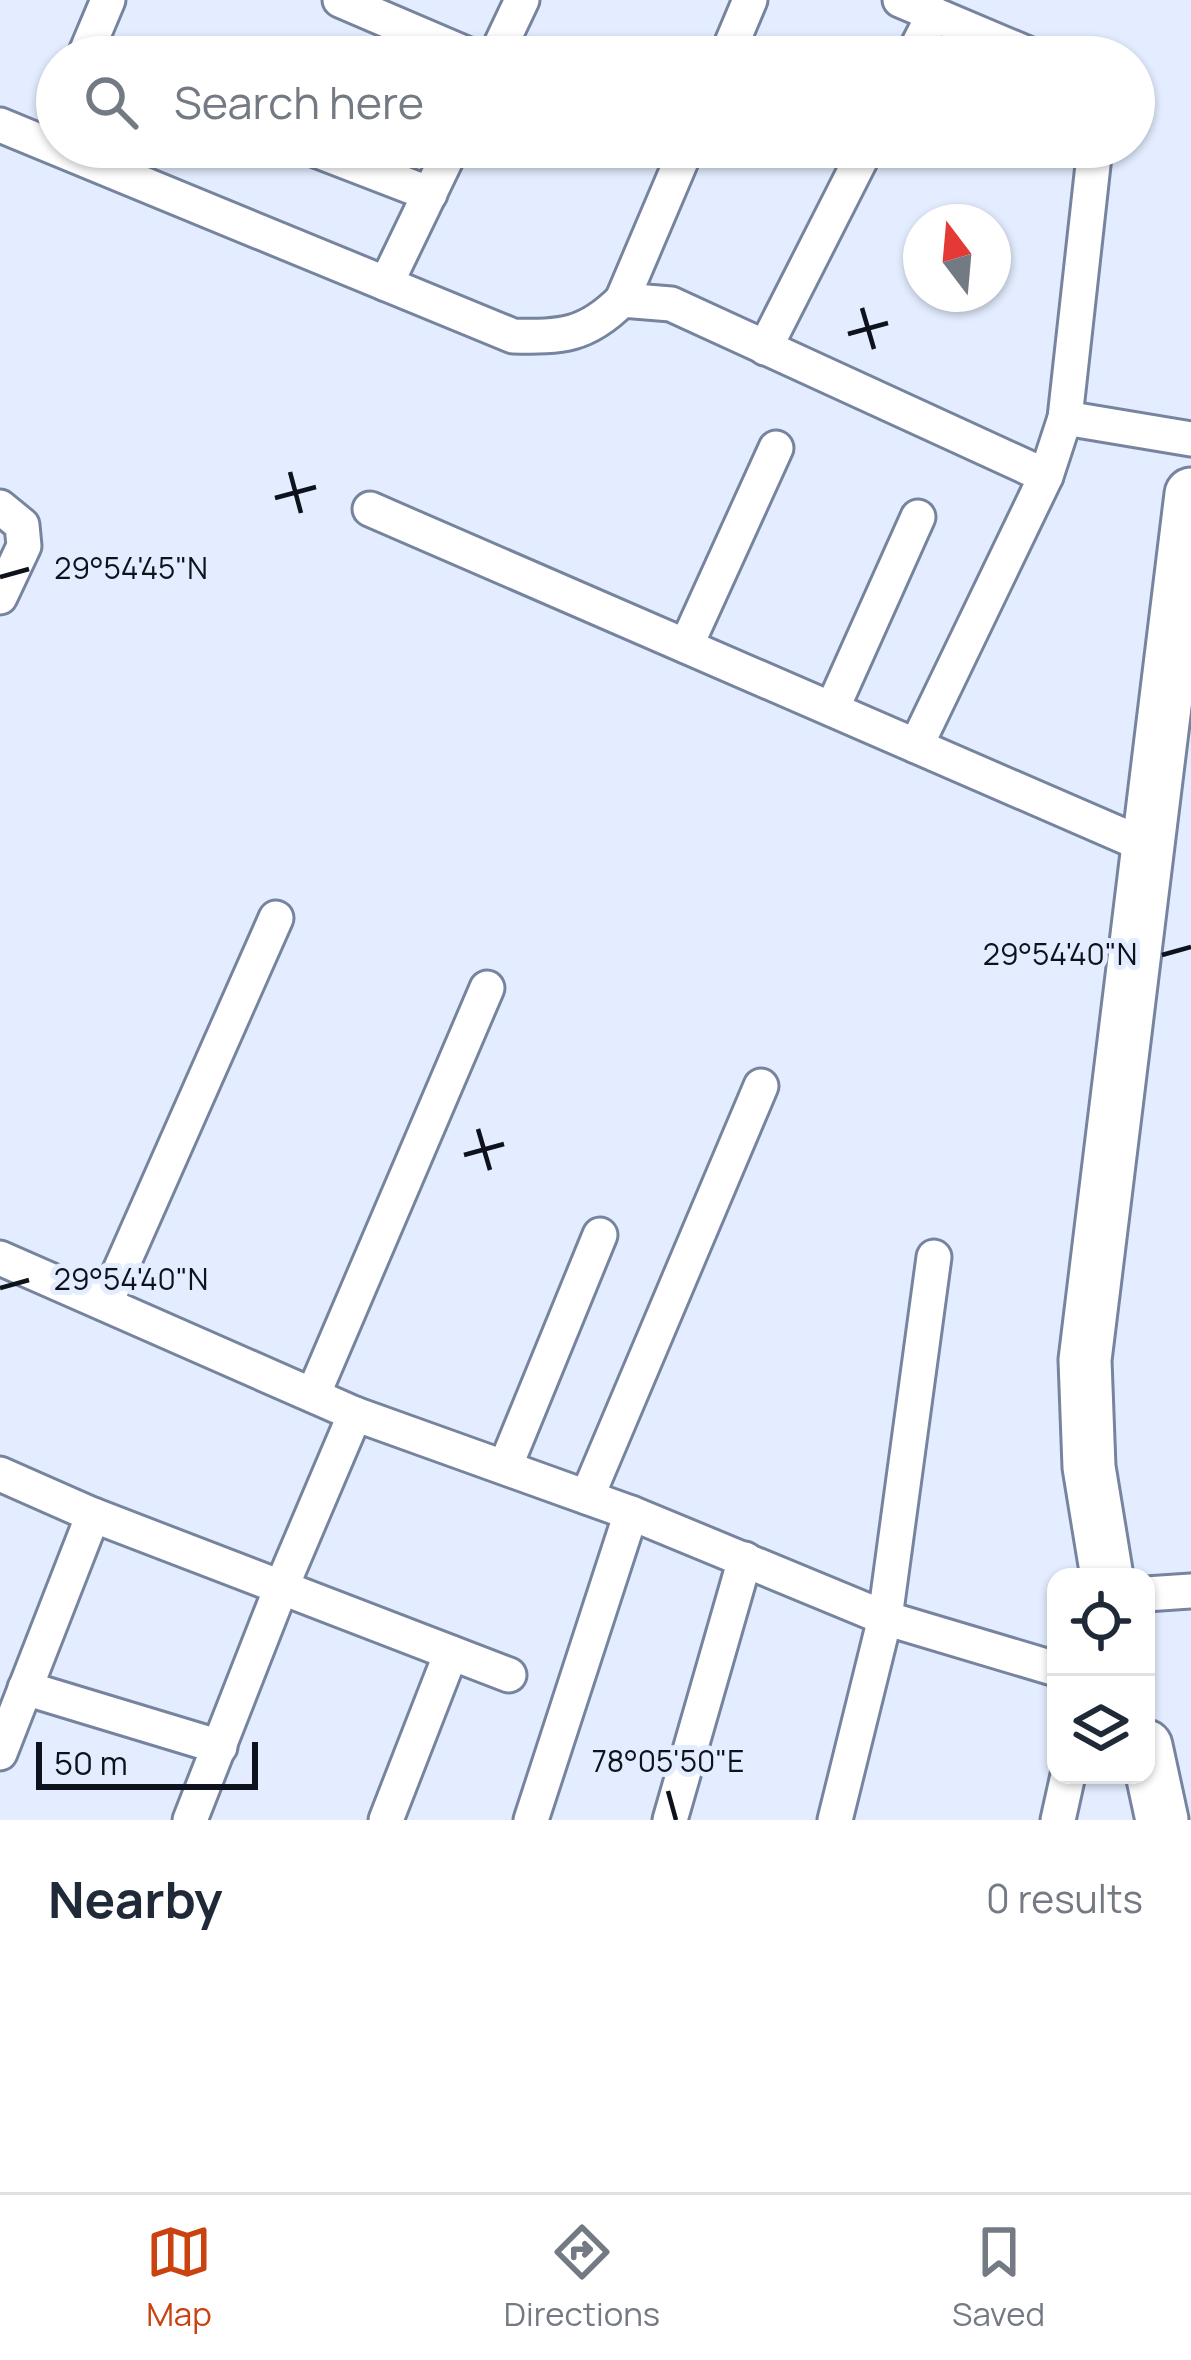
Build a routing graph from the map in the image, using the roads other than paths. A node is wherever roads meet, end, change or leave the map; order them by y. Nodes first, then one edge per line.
1 (108, 0) edge
2 (340, 0) edge
3 (521, 0) edge
4 (750, 0) edge
5 (900, 0) edge
6 (934, 14) junction
7 (93, 36) edge
8 (424, 36) edge
9 (505, 36) edge
10 (735, 36) edge
11 (923, 36) edge
12 (986, 36) edge
13 (0, 125) edge
14 (36, 133) edge
15 (123, 168) edge
16 (363, 168) edge
17 (442, 168) edge
18 (678, 168) edge
19 (856, 168) edge
20 (1092, 168) edge
21 (430, 194) junction
22 (386, 284) junction
23 (622, 300) junction
24 (765, 347) junction
25 (1065, 418) junction
26 (1191, 439) edge
27 (776, 448) dead end
28 (1046, 476) junction
29 (1191, 494) edge
30 (0, 507) edge
31 (370, 508) dead end
32 (918, 517) dead end
33 (0, 597) edge
34 (686, 646) junction
35 (832, 709) junction
36 (916, 746) junction
37 (1149, 847) junction
38 (276, 918) dead end
39 (487, 988) dead end
40 (761, 1086) dead end
41 (600, 1235) dead end
42 (934, 1256) dead end
43 (0, 1258) edge
44 (106, 1302) junction
45 (314, 1395) junction
46 (355, 1414) junction
47 (505, 1468) junction
48 (0, 1474) edge
49 (586, 1497) junction
50 (631, 1513) junction
51 (93, 1515) junction
52 (745, 1559) junction
53 (1106, 1568) edge
54 (281, 1588) junction
55 (1191, 1591) edge
56 (1155, 1593) edge
57 (885, 1618) junction
58 (451, 1653) junction
59 (1047, 1666) edge
60 (509, 1675) dead end
61 (25, 1688) junction
62 (220, 1747) junction
63 (0, 1753) edge
64 (1066, 1784) edge
65 (1154, 1784) edge
66 (190, 1820) edge
67 (386, 1820) edge
68 (531, 1820) edge
69 (670, 1820) edge
70 (835, 1820) edge
71 (1058, 1820) edge
72 (1162, 1820) edge

1 - 7 street
2 - 8 street
3 - 9 street
4 - 10 street
5 - 6 street
6 - 11 street
6 - 12 street
13 - 14 street
15 - 22 street
16 - 21 street
17 - 21 street
18 - 23 street
19 - 24 street
20 - 25 street
21 - 22 street
22 - 23 street
23 - 24 street
24 - 28 street
25 - 26 street
25 - 28 street
27 - 34 street
28 - 36 street
29 - 37 highway
30 - 33 street
31 - 34 street
32 - 35 street
34 - 35 street
35 - 36 street
36 - 37 street
37 - 53 highway
38 - 44 street
39 - 45 street
40 - 49 street
41 - 47 street
42 - 57 street
43 - 44 street
44 - 45 street
45 - 46 street
46 - 47 street
46 - 54 street
47 - 49 street
48 - 51 street
49 - 50 street
50 - 52 street
50 - 68 street
51 - 54 street
51 - 61 street
52 - 57 street
52 - 69 street
54 - 58 street
54 - 62 street
55 - 56 street
57 - 59 street
57 - 70 street
58 - 60 street
58 - 67 street
61 - 62 street
61 - 63 street
62 - 66 street
64 - 71 street
65 - 72 highway

